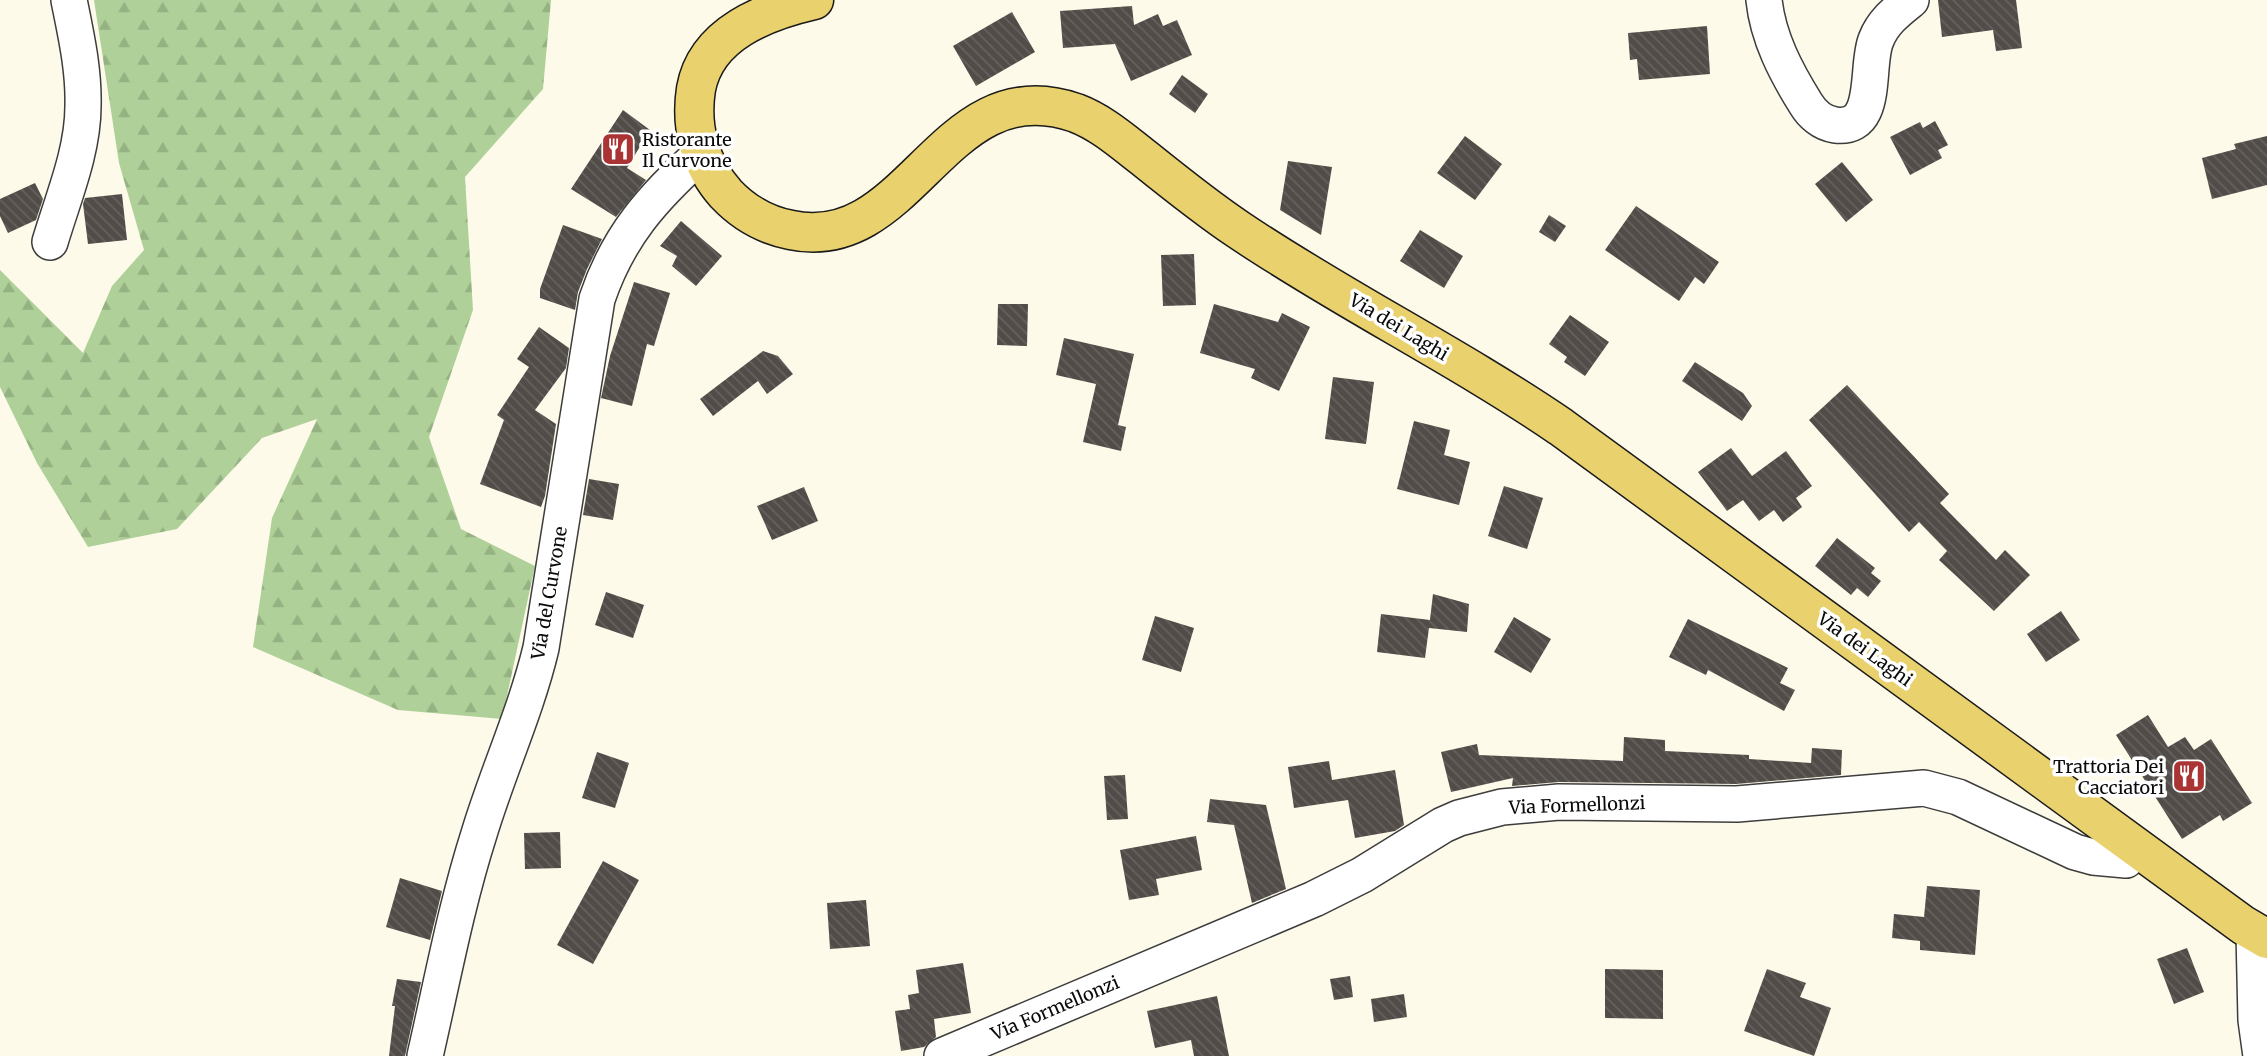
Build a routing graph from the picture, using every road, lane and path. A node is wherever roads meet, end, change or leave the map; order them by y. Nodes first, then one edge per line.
1 (69, 0) edge
2 (814, 0) edge
3 (1764, 0) edge
4 (1911, 0) edge
5 (701, 154) junction
6 (50, 242) dead end
7 (2132, 854) junction
8 (2260, 936) edge
9 (425, 1056) edge
10 (942, 1056) edge
11 (2261, 1056) edge

1 - 6 street
2 - 5 main road, Via dei Laghi
3 - 4 street
5 - 7 main road, Via dei Laghi
5 - 9 street, Via del Curvone
7 - 8 main road, Via dei Laghi
7 - 10 street, Via Formellonzi
8 - 11 street

